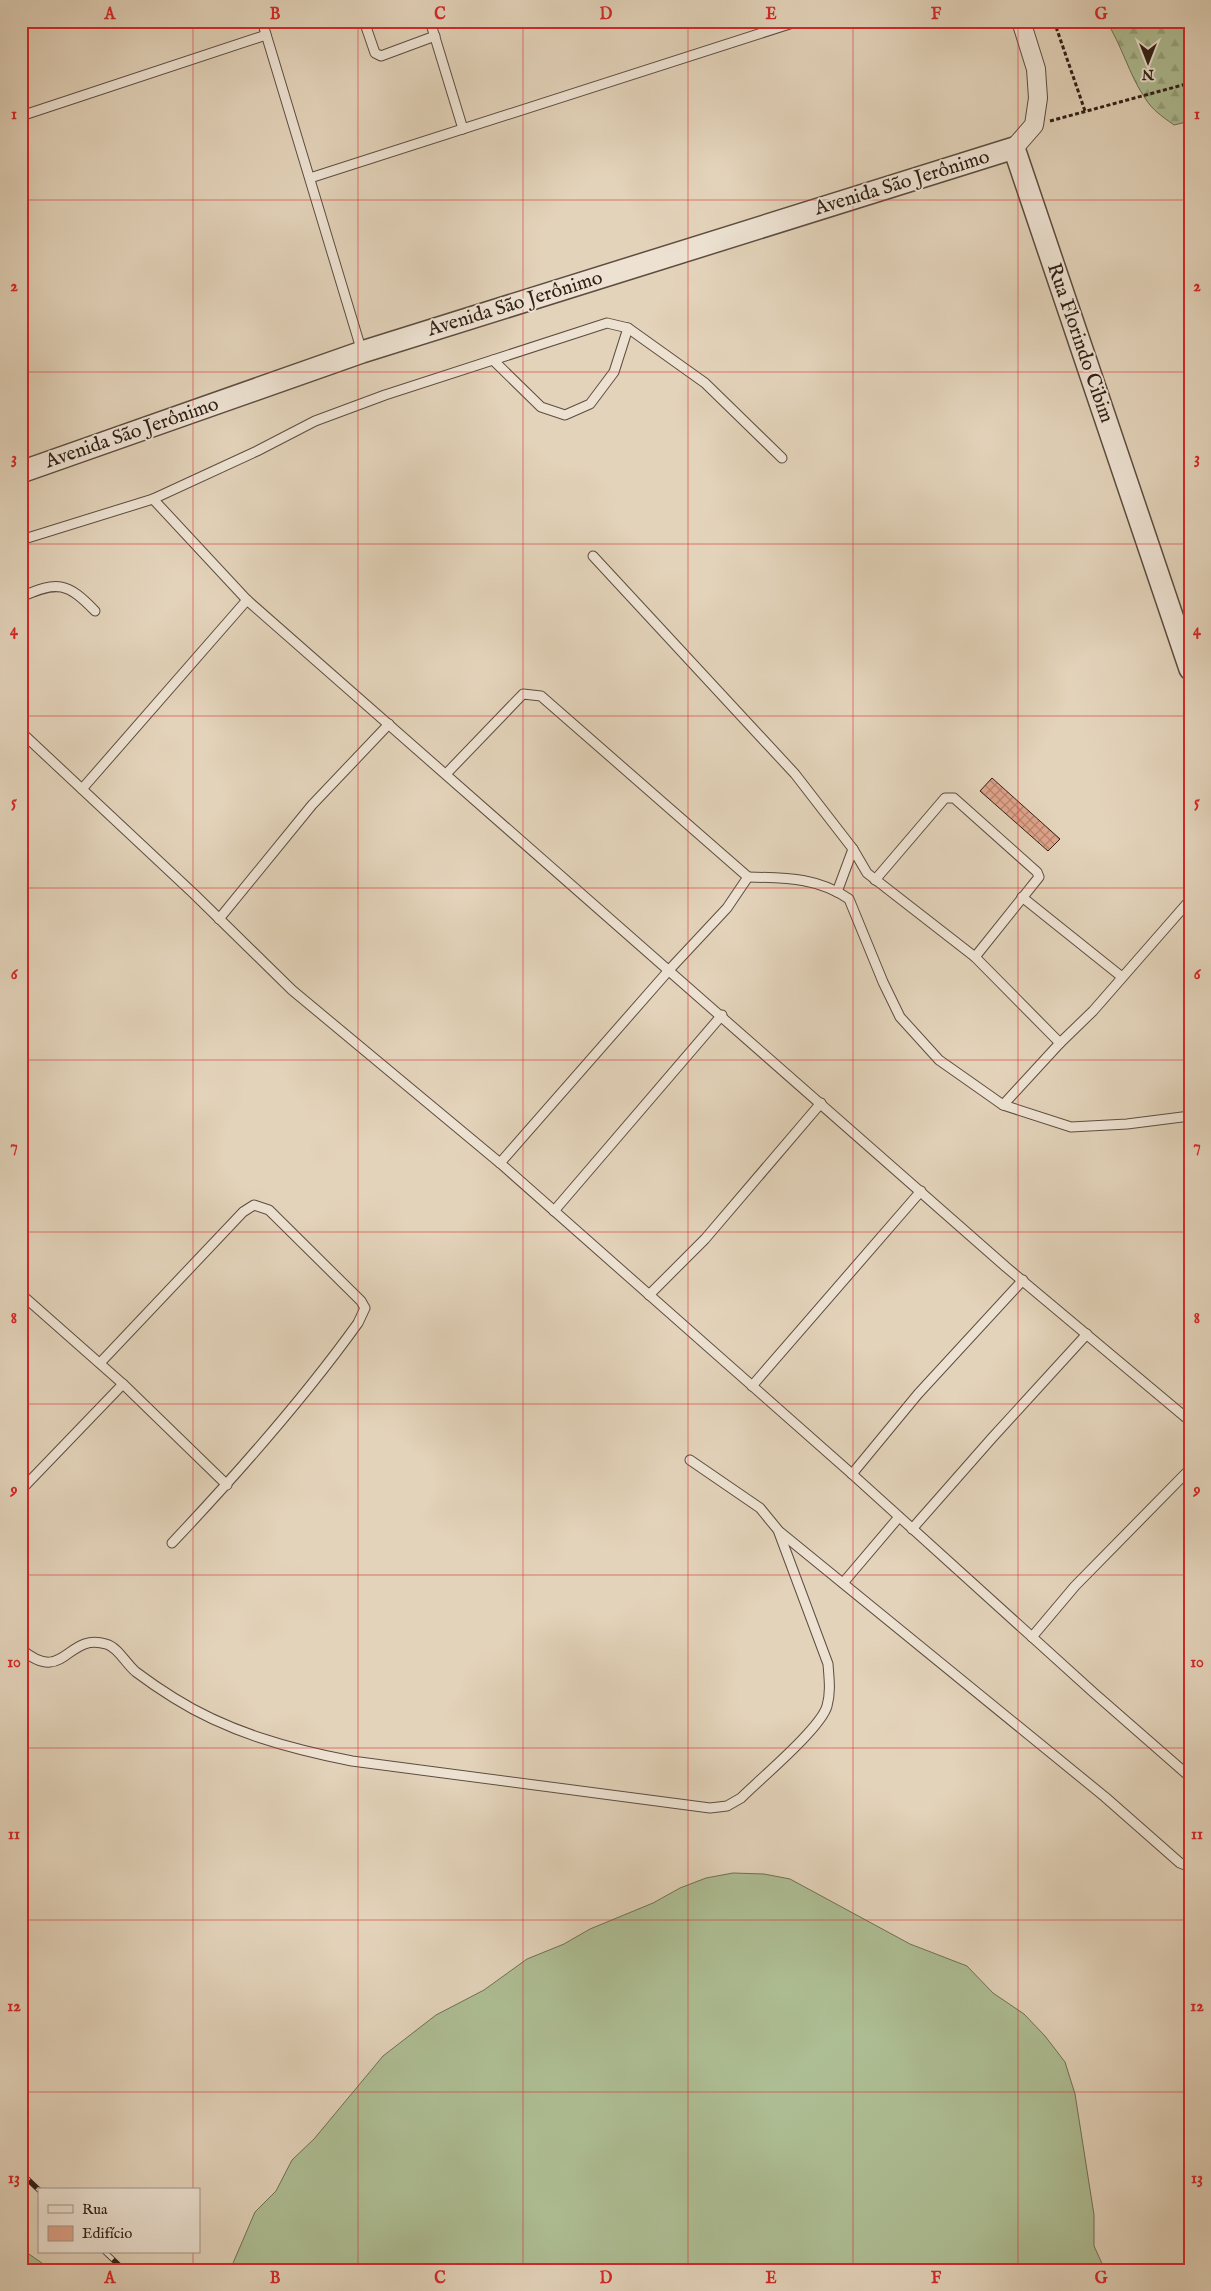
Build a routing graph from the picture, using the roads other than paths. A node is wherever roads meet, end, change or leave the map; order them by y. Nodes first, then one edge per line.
1 (262, 21) edge
2 (364, 21) edge
3 (430, 21) edge
4 (800, 21) edge
5 (1021, 21) edge
6 (266, 35) junction
7 (435, 36) junction
8 (21, 116) edge
9 (463, 129) junction
10 (1014, 148) junction
11 (310, 178) junction
12 (628, 328) junction
13 (362, 352) junction
14 (493, 360) junction
15 (782, 458) dead end
16 (21, 472) edge
17 (153, 500) junction
18 (21, 540) edge
19 (593, 556) dead end
20 (21, 597) edge
21 (247, 600) junction
22 (95, 611) dead end
23 (1190, 669) edge
24 (390, 724) junction
25 (21, 732) edge
26 (446, 774) junction
27 (82, 789) junction
28 (853, 848) junction
29 (748, 877) junction
30 (875, 880) junction
31 (837, 892) junction
32 (1022, 897) junction
33 (1190, 900) edge
34 (219, 919) junction
35 (975, 958) junction
36 (670, 970) junction
37 (1122, 977) junction
38 (722, 1015) junction
39 (1060, 1043) junction
40 (821, 1103) junction
41 (1003, 1105) junction
42 (1190, 1116) edge
43 (500, 1163) junction
44 (921, 1191) junction
45 (554, 1211) junction
46 (1023, 1280) junction
47 (21, 1294) edge
48 (650, 1295) junction
49 (1087, 1334) junction
50 (100, 1363) junction
51 (123, 1384) junction
52 (752, 1386) junction
53 (1190, 1421) edge
54 (690, 1460) dead end
55 (1190, 1469) edge
56 (852, 1474) junction
57 (227, 1485) junction
58 (21, 1490) edge
59 (899, 1517) junction
60 (912, 1529) junction
61 (778, 1530) junction
62 (172, 1542) dead end
63 (843, 1583) junction
64 (1032, 1637) junction
65 (21, 1649) edge
66 (1190, 1777) edge
67 (1190, 1867) edge

1 - 6 lane
2 - 7 lane
3 - 7 lane
4 - 9 lane
5 - 10 street
6 - 8 lane
6 - 11 lane
7 - 9 lane
9 - 11 lane
10 - 13 street, Avenida São Jerônimo
10 - 23 street, Rua Florindo Cibim
11 - 13 lane
12 - 14 lane
12 - 14 lane
12 - 15 lane
13 - 16 street, Avenida São Jerônimo
14 - 17 lane
17 - 18 lane
17 - 21 lane
19 - 28 lane
20 - 22 lane
21 - 24 lane
21 - 27 lane
24 - 26 lane
24 - 34 lane
25 - 27 lane
26 - 29 lane
26 - 36 lane
27 - 34 lane
28 - 30 lane
28 - 31 lane
29 - 31 lane
29 - 36 lane
30 - 32 lane
30 - 35 lane
31 - 41 lane
32 - 35 lane
32 - 37 lane
33 - 37 lane
34 - 43 lane
35 - 39 lane
36 - 38 lane
36 - 43 lane
37 - 39 lane
38 - 40 lane
38 - 45 lane
39 - 41 lane
40 - 44 lane
40 - 48 lane
41 - 42 lane
43 - 45 lane
44 - 46 lane
44 - 52 lane
45 - 48 lane
46 - 49 lane
46 - 56 lane
47 - 50 lane
48 - 52 lane
49 - 53 lane
49 - 60 lane
50 - 51 lane
50 - 57 lane
51 - 57 lane
51 - 58 lane
52 - 56 lane
54 - 61 lane
55 - 64 lane
56 - 59 lane
57 - 62 lane
59 - 60 lane
59 - 63 lane
60 - 64 lane
61 - 63 lane
61 - 65 lane
63 - 67 lane
64 - 66 lane

